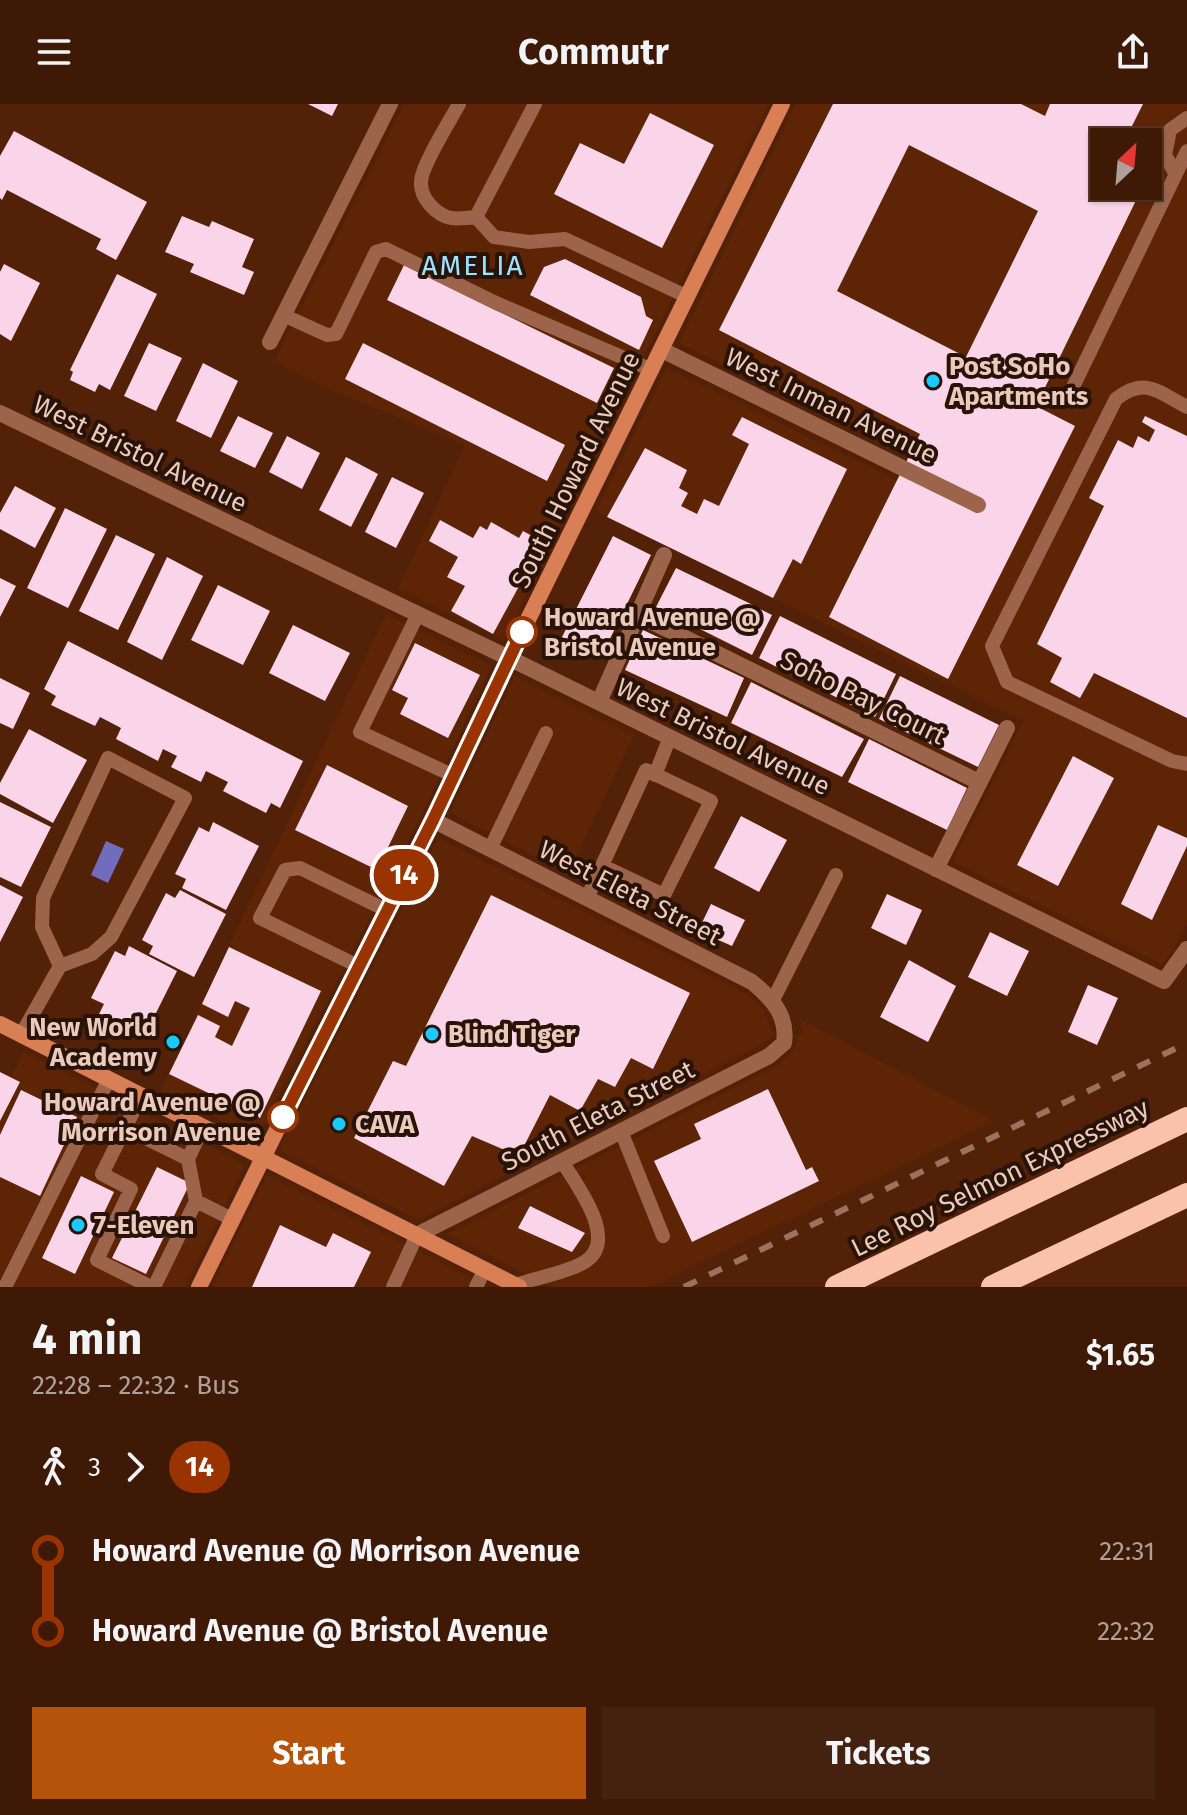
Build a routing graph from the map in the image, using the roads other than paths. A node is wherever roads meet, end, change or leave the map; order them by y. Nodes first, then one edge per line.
1 (390, 104) edge
2 (459, 104) edge
3 (535, 104) edge
4 (782, 104) edge
5 (1187, 120) edge
6 (1187, 151) edge
7 (1175, 173) junction
8 (476, 217) junction
9 (688, 297) junction
10 (283, 315) junction
11 (270, 342) dead end
12 (662, 350) junction
13 (652, 370) junction
14 (1072, 389) dead end
15 (1187, 407) edge
16 (0, 413) edge
17 (978, 505) dead end
18 (664, 555) dead end
19 (418, 614) junction
20 (638, 615) junction
21 (509, 658) junction
22 (599, 702) junction
23 (1007, 728) dead end
24 (546, 733) dead end
25 (670, 737) junction
26 (1187, 764) edge
27 (655, 775) junction
28 (454, 776) junction
29 (979, 782) junction
30 (433, 820) junction
31 (490, 849) junction
32 (603, 866) junction
33 (936, 869) junction
34 (836, 875) dead end
35 (587, 898) junction
36 (386, 910) junction
37 (1187, 949) edge
38 (60, 966) junction
39 (358, 966) junction
40 (773, 1000) junction
41 (0, 1024) edge
42 (786, 1027) joint
43 (21, 1035) junction
44 (109, 1079) junction
45 (141, 1096) junction
46 (1187, 1119) edge
47 (203, 1127) junction
48 (125, 1128) junction
49 (621, 1131) junction
50 (262, 1157) junction
51 (188, 1159) junction
52 (562, 1161) junction
53 (1187, 1195) edge
54 (196, 1201) junction
55 (232, 1219) junction
56 (417, 1235) junction
57 (663, 1236) dead end
58 (485, 1269) junction
59 (517, 1286) edge
60 (5, 1287) edge
61 (153, 1287) edge
62 (199, 1287) edge
63 (393, 1287) edge
64 (476, 1287) edge
65 (837, 1287) edge
66 (993, 1287) edge

1 - 10 street
2 - 8 lane
3 - 8 lane
4 - 9 main road, South Howard Avenue
5 - 7 lane
6 - 7 lane
7 - 14 lane
8 - 9 lane
9 - 12 main road, South Howard Avenue
10 - 11 street
10 - 13 lane
12 - 13 main road, South Howard Avenue
12 - 17 street, West Inman Avenue
13 - 21 main road, South Howard Avenue
15 - 26 lane
16 - 19 street, West Bristol Avenue
18 - 20 street
19 - 21 street, West Bristol Avenue
19 - 28 lane
20 - 22 street
20 - 29 street, Soho Bay Court
21 - 22 street, West Bristol Avenue
21 - 28 main road, South Howard Avenue
22 - 25 street, West Bristol Avenue
23 - 29 street
24 - 31 lane
25 - 27 lane
25 - 33 street, West Bristol Avenue
27 - 32 lane
27 - 32 lane
28 - 30 main road, South Howard Avenue
29 - 33 street
30 - 31 street, West Eleta Street
30 - 36 main road, South Howard Avenue
31 - 35 street, West Eleta Street
32 - 35 lane
33 - 37 street, West Bristol Avenue
34 - 40 lane
35 - 40 street, West Eleta Street
36 - 39 main road, South Howard Avenue
36 - 39 lane
38 - 38 lane
38 - 43 lane
39 - 50 main road, South Howard Avenue
40 - 42 street, West Eleta Street
41 - 43 main road
42 - 49 street, South Eleta Street
43 - 44 main road
44 - 45 main road
44 - 60 lane
45 - 47 main road
45 - 48 lane
46 - 65 highway, Lee Roy Selmon Expressway
47 - 50 main road
47 - 51 lane
48 - 51 lane
48 - 61 lane
49 - 52 street, South Eleta Street
49 - 57 lane
50 - 55 main road, South Howard Avenue
50 - 56 main road
51 - 54 lane
52 - 56 street, South Eleta Street
52 - 59 lane
53 - 66 highway
54 - 55 lane
54 - 61 lane
55 - 62 main road, South Howard Avenue
56 - 58 main road
56 - 63 lane
58 - 59 main road
58 - 64 lane

